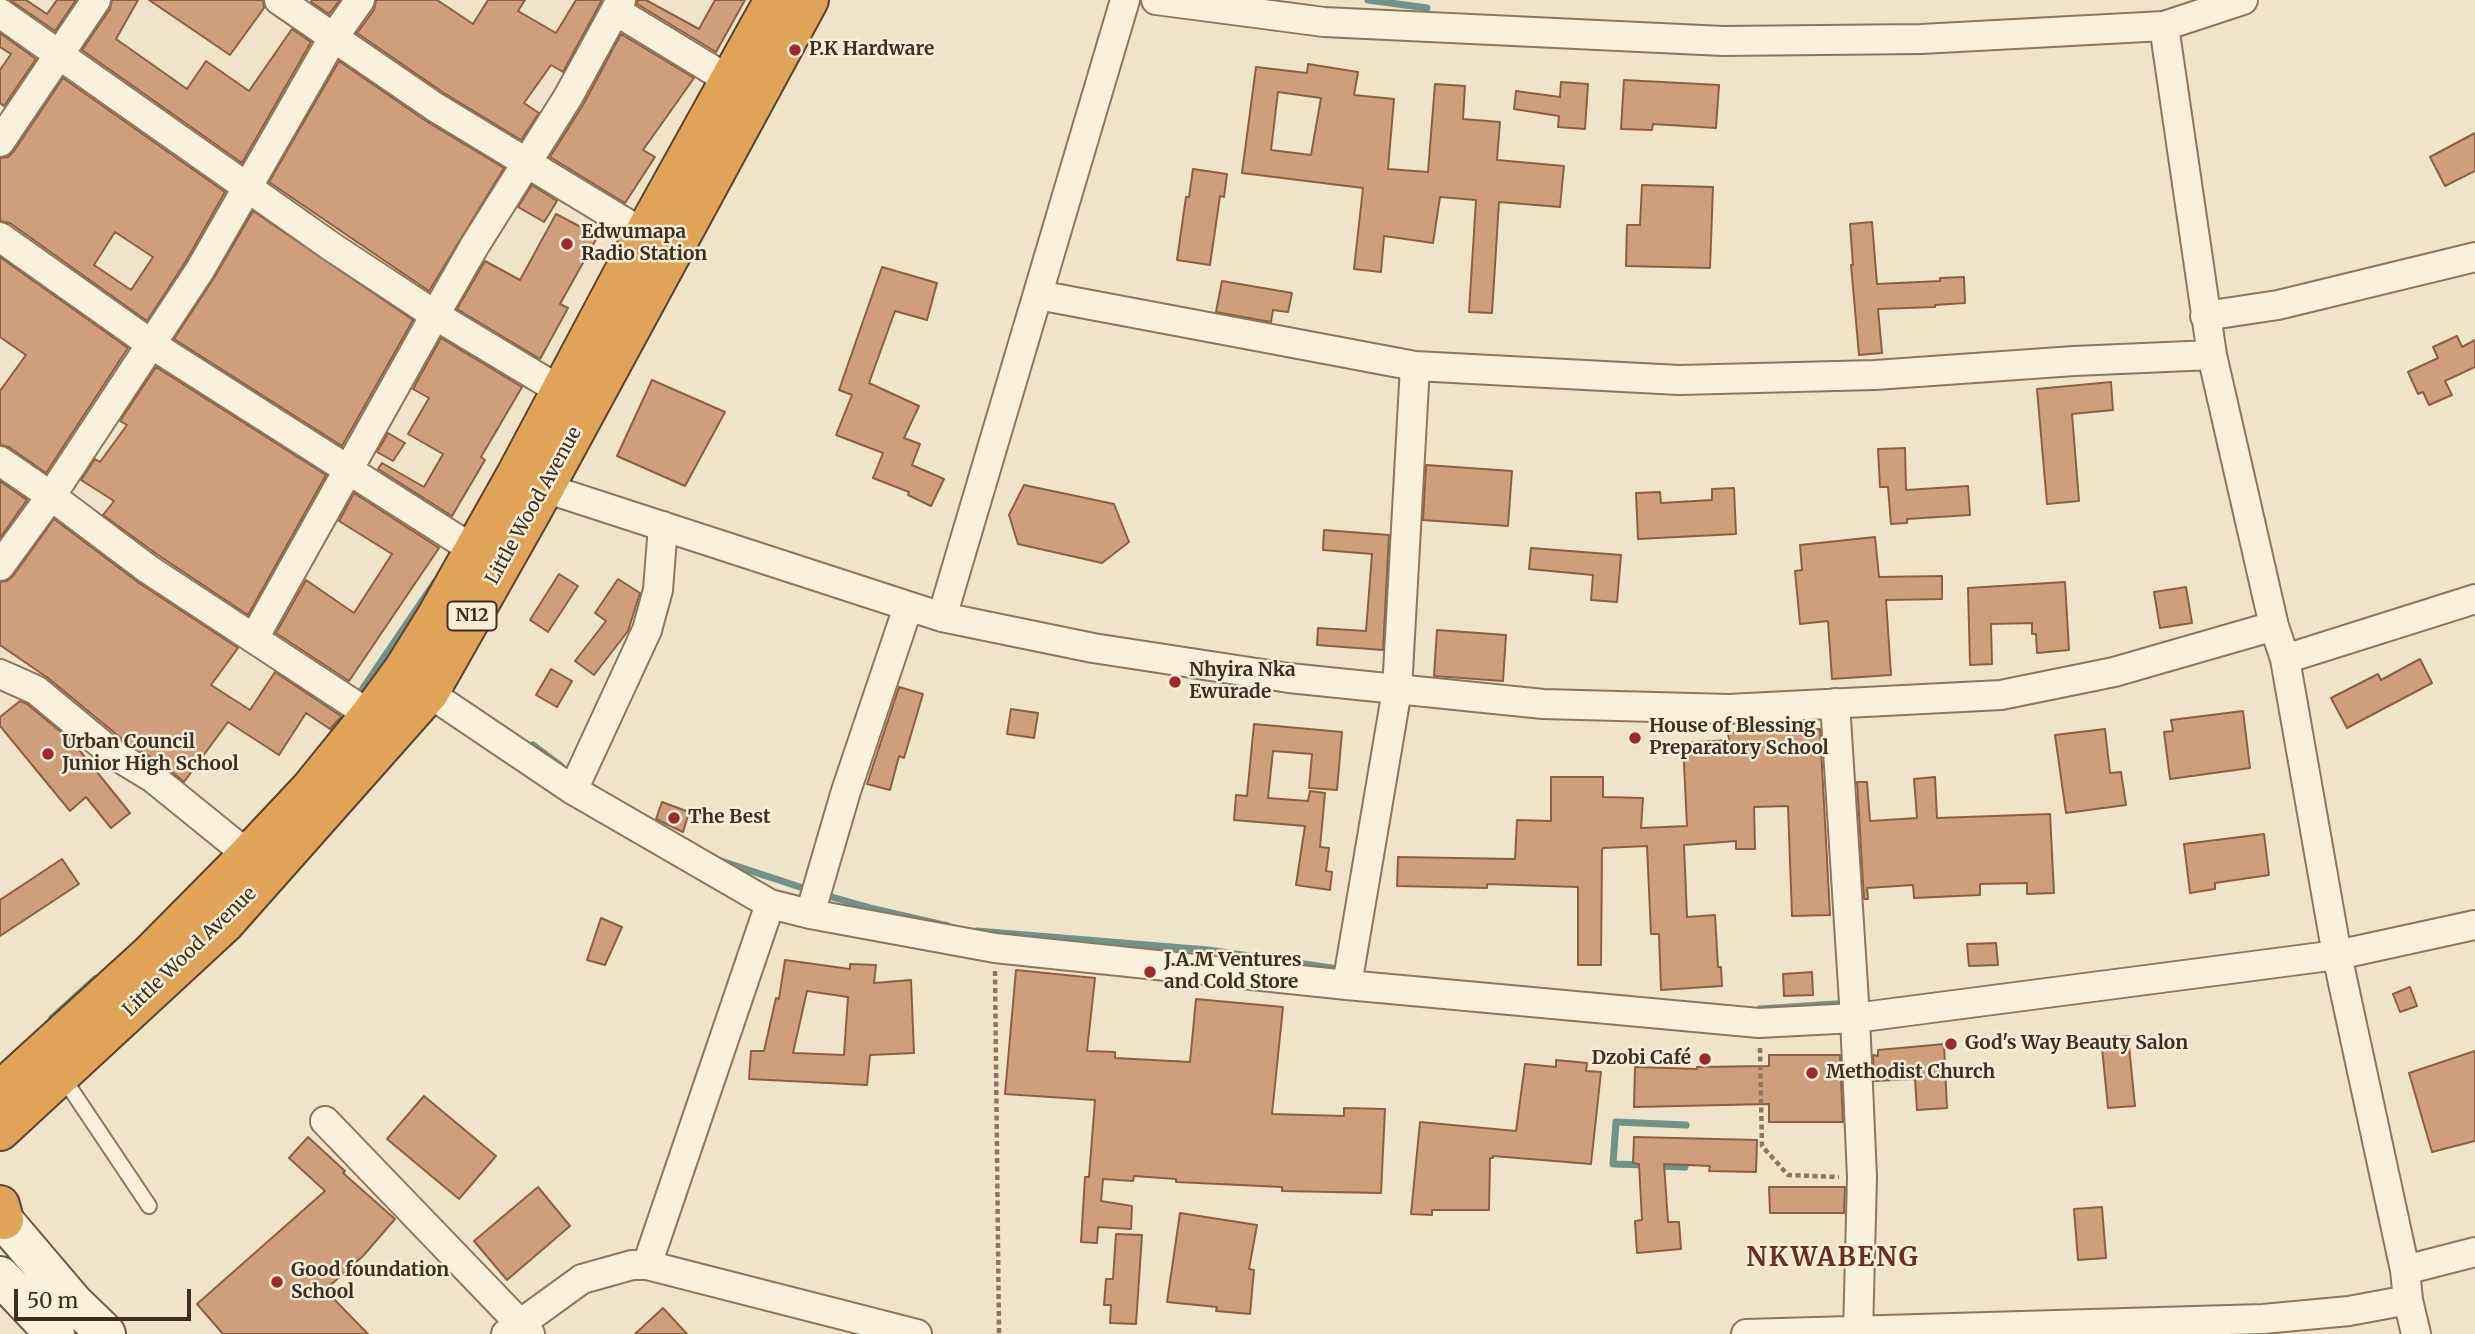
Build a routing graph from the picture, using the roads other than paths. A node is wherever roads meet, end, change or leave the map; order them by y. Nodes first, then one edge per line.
1 (96, 0) edge
2 (279, 0) edge
3 (359, 0) edge
4 (774, 0) edge
5 (808, 0) edge
6 (1125, 0) edge
7 (1156, 0) edge
8 (2243, 0) edge
9 (619, 6) edge
10 (0, 13) edge
11 (2164, 26) junction
12 (333, 38) junction
13 (60, 54) junction
14 (729, 80) junction
15 (0, 142) edge
16 (528, 162) junction
17 (249, 188) junction
18 (644, 234) junction
19 (0, 237) edge
20 (2475, 257) edge
21 (1038, 295) junction
22 (435, 314) junction
23 (2205, 316) junction
24 (151, 344) junction
25 (2212, 355) junction
26 (1415, 366) junction
27 (561, 391) junction
28 (0, 461) edge
29 (348, 471) junction
30 (545, 488) junction
31 (51, 496) junction
32 (663, 526) junction
33 (474, 550) junction
34 (0, 566) edge
35 (2475, 599) edge
36 (908, 607) junction
37 (942, 617) junction
38 (2274, 626) junction
39 (254, 639) junction
40 (2285, 659) junction
41 (0, 674) edge
42 (1397, 690) junction
43 (429, 693) junction
44 (1835, 703) junction
45 (370, 715) junction
46 (573, 790) junction
47 (248, 855) junction
48 (770, 904) junction
49 (810, 914) junction
50 (2475, 925) edge
51 (2337, 956) junction
52 (1347, 985) junction
53 (1855, 1018) junction
54 (61, 1075) junction
55 (4, 1121) edge
56 (325, 1121) dead end
57 (149, 1206) dead end
58 (1, 1213) edge
59 (2475, 1252) edge
60 (647, 1265) junction
61 (2405, 1270) junction
62 (0, 1276) edge
63 (2408, 1300) junction
64 (519, 1331) edge
65 (1858, 1333) edge
66 (55, 1334) edge
67 (106, 1334) edge
68 (917, 1334) edge
69 (1746, 1334) edge
70 (2416, 1334) edge

1 - 13 street
2 - 12 street
3 - 12 street
4 - 14 highway, Little Wood Avenue / N12
5 - 30 highway, Little Wood Avenue / N12
6 - 21 street
7 - 11 street
8 - 11 street
9 - 14 street
9 - 16 street
10 - 13 street
11 - 23 street
12 - 16 street
12 - 17 street
13 - 15 street
13 - 17 street
14 - 18 highway, Little Wood Avenue / N12
16 - 18 street
16 - 22 street
17 - 22 street
17 - 24 street
18 - 27 highway, Little Wood Avenue / N12
19 - 24 street
20 - 23 street
21 - 26 street
21 - 37 street
22 - 27 street
22 - 29 street
23 - 25 street
24 - 29 street
24 - 31 street
25 - 26 street
25 - 38 street
26 - 42 street
27 - 33 highway, Little Wood Avenue / N12
28 - 31 street
29 - 33 street
29 - 39 street
30 - 32 street
30 - 43 highway, Little Wood Avenue / N12
31 - 34 street
31 - 39 street
32 - 36 street
32 - 46 street
33 - 45 highway, Little Wood Avenue / N12
35 - 40 street
36 - 37 street
36 - 49 street
37 - 42 street
38 - 40 street
38 - 44 street
39 - 45 street
40 - 51 street
41 - 47 street
42 - 44 street
42 - 52 street
43 - 46 street
43 - 54 highway, Little Wood Avenue / N12
44 - 53 street
45 - 47 highway, Little Wood Avenue / N12
46 - 48 street
47 - 55 highway, Little Wood Avenue / N12
48 - 49 street
48 - 60 street
49 - 52 street
50 - 51 street
51 - 53 street
51 - 61 street
52 - 53 street
53 - 65 street
54 - 55 highway, Little Wood Avenue / N12
54 - 57 lane
56 - 64 street
58 - 67 street
59 - 61 street
60 - 64 street
60 - 68 street
61 - 63 street
62 - 66 street
63 - 65 street
63 - 70 street
65 - 69 street

